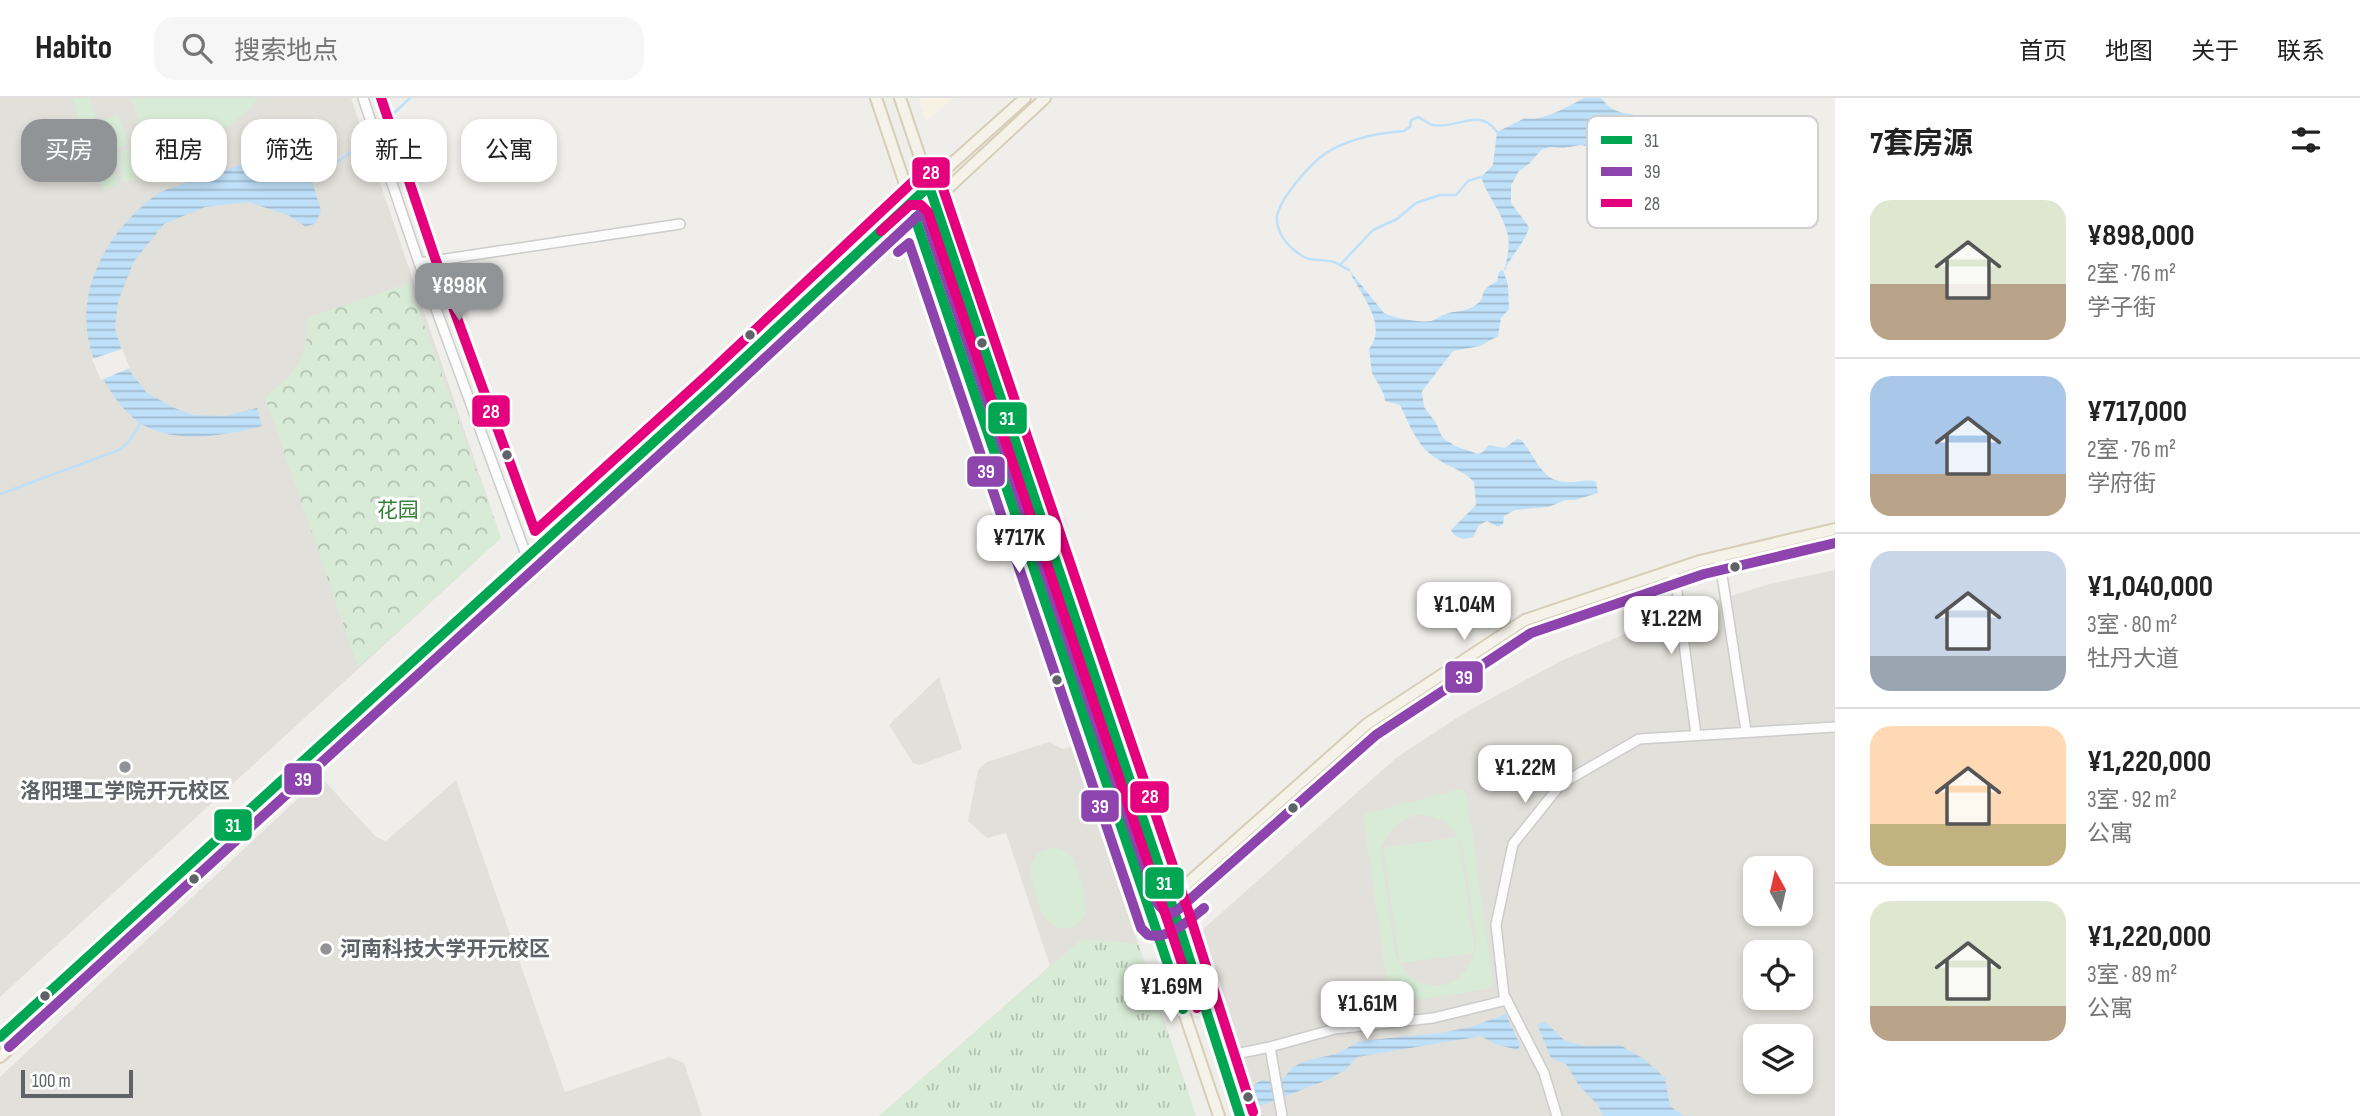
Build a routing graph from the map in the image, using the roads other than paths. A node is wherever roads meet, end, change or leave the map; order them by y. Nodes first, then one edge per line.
1 (365, 98) edge
2 (876, 98) edge
3 (900, 98) edge
4 (1025, 98) edge
5 (1045, 98) edge
6 (929, 186) junction
7 (910, 201) junction
8 (934, 201) junction
9 (915, 218) junction
10 (680, 224) dead end
11 (420, 262) junction
12 (1835, 529) edge
13 (1835, 543) edge
14 (528, 556) junction
15 (1719, 556) junction
16 (1722, 569) junction
17 (534, 570) junction
18 (1671, 570) junction
19 (1676, 583) junction
20 (1835, 727) edge
21 (1746, 731) junction
22 (1696, 735) junction
23 (1170, 899) junction
24 (1175, 914) junction
25 (1154, 922) junction
26 (1507, 1000) junction
27 (0, 1037) edge
28 (1270, 1047) junction
29 (1221, 1056) junction
30 (0, 1057) edge
31 (1219, 1116) edge
32 (1240, 1116) edge
33 (1282, 1116) edge
34 (1557, 1116) edge

1 - 11 street
2 - 7 main road
3 - 6 main road
4 - 6 main road
5 - 8 main road
6 - 7 main road
6 - 8 main road
7 - 9 main road
7 - 14 main road
8 - 9 main road
8 - 23 main road
9 - 17 main road
9 - 25 main road
10 - 11 street
11 - 14 street
12 - 15 main road
13 - 16 main road
14 - 17 street
14 - 27 main road
15 - 16 street
15 - 18 main road
16 - 19 main road
16 - 21 street
17 - 30 main road
18 - 19 street
18 - 23 main road
19 - 22 street
19 - 24 main road
20 - 21 street
21 - 22 street
22 - 26 street
23 - 24 main road
23 - 25 main road
24 - 25 main road
24 - 29 main road
25 - 31 main road
26 - 28 street
26 - 34 street
28 - 29 street
28 - 33 street
29 - 32 main road

